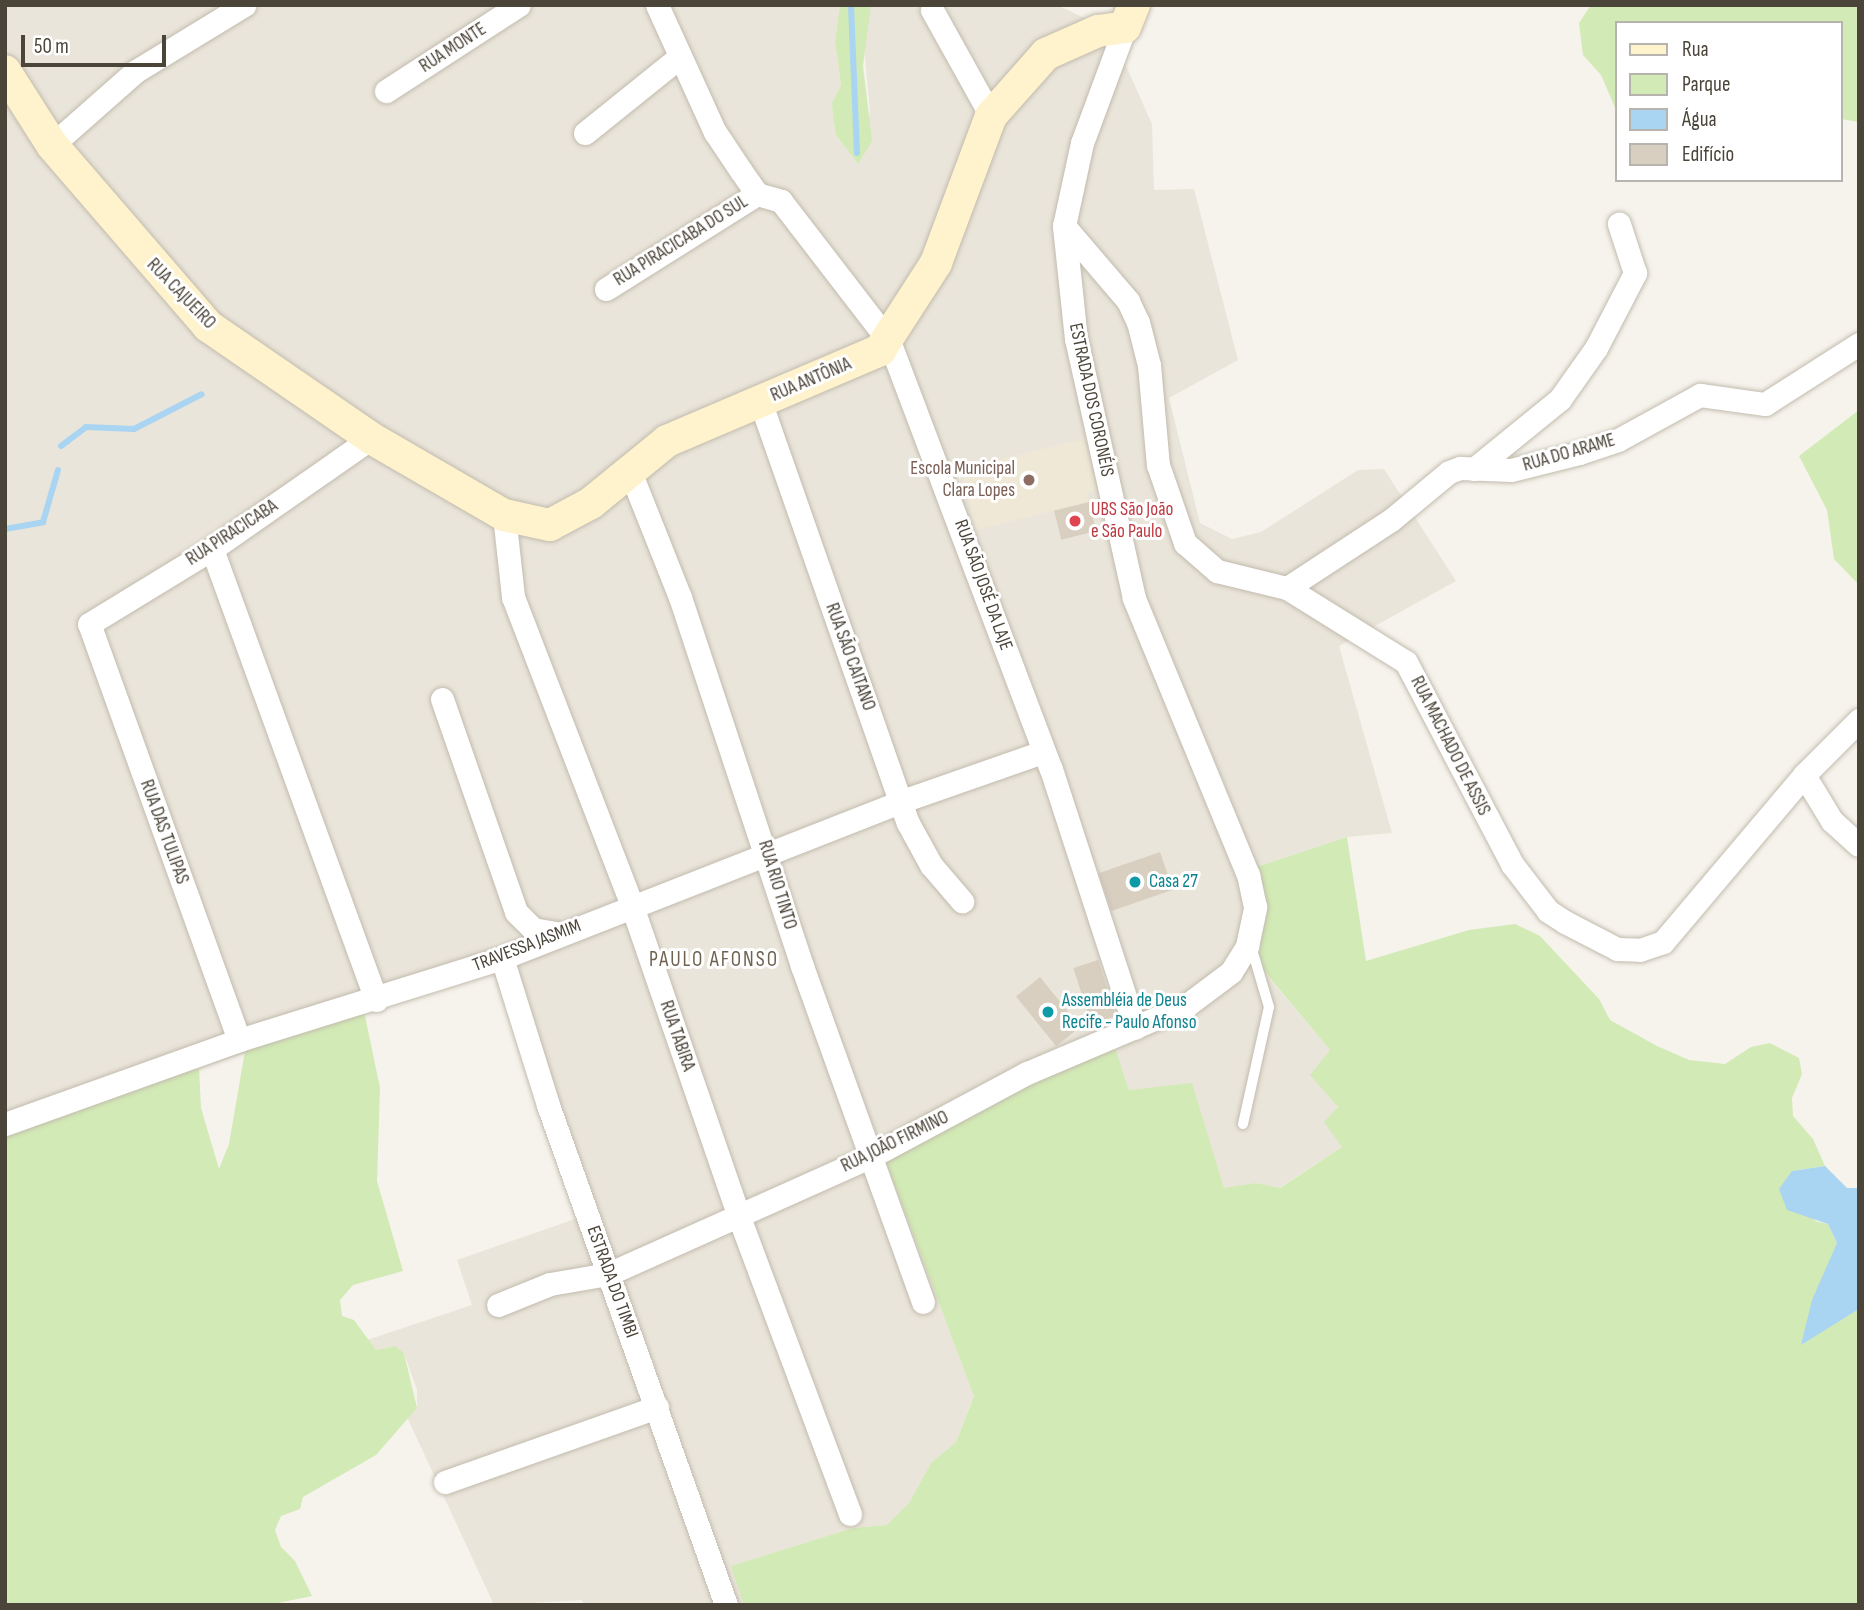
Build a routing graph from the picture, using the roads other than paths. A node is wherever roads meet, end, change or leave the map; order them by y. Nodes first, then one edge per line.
1 (244, 5) edge
2 (519, 5) edge
3 (657, 5) edge
4 (932, 10) dead end
5 (1129, 16) edge
6 (677, 59) junction
7 (5, 71) edge
8 (386, 91) dead end
9 (991, 116) junction
10 (585, 133) dead end
11 (52, 145) junction
12 (757, 194) junction
13 (1619, 224) dead end
14 (1065, 226) junction
15 (606, 289) dead end
16 (889, 341) junction
17 (1859, 344) edge
18 (760, 401) junction
19 (371, 438) junction
20 (629, 469) junction
21 (1474, 469) junction
22 (505, 515) junction
23 (212, 549) junction
24 (1287, 589) junction
25 (89, 624) joint
26 (442, 699) dead end
27 (1859, 720) edge
28 (1043, 752) junction
29 (1804, 775) junction
30 (902, 801) junction
31 (1859, 845) edge
32 (769, 857) junction
33 (962, 901) dead end
34 (632, 906) junction
35 (1252, 933) junction
36 (562, 934) junction
37 (502, 958) junction
38 (376, 1000) junction
39 (1135, 1028) junction
40 (239, 1040) junction
41 (5, 1124) edge
42 (1243, 1124) dead end
43 (872, 1156) junction
44 (739, 1217) junction
45 (608, 1274) junction
46 (923, 1302) dead end
47 (498, 1305) dead end
48 (657, 1407) junction
49 (445, 1482) dead end
50 (849, 1514) dead end
51 (726, 1605) edge

1 - 11 street
2 - 8 street, RUA MONTE
3 - 6 street, RUA SÃO JOSÉ DA LAJE
4 - 9 street
5 - 9 street, RUA ANTÔNIA
5 - 14 street, ESTRADA DOS CORONÉIS
6 - 10 street
6 - 12 street, RUA SÃO JOSÉ DA LAJE
7 - 11 street, RUA CAJUEIRO
9 - 16 street, RUA ANTÔNIA
11 - 19 street, RUA CAJUEIRO
12 - 15 street, RUA PIRACICABA DO SUL
12 - 16 street, RUA SÃO JOSÉ DA LAJE
13 - 21 street
14 - 24 street, RUA MACHADO DE ASSIS
14 - 35 street, ESTRADA DOS CORONÉIS
16 - 18 street, RUA ANTÔNIA
16 - 28 street, RUA SÃO JOSÉ DA LAJE
17 - 21 street, RUA DO ARAME
18 - 20 street, RUA ANTÔNIA
18 - 30 street, RUA SÃO CAITANO
19 - 22 street, RUA ANTÔNIA
19 - 23 street, RUA PIRACICABA
20 - 22 street, RUA ANTÔNIA
20 - 32 street, RUA RIO TINTO
21 - 24 street, RUA DO ARAME
22 - 34 street, RUA TABIRA
23 - 25 street, RUA PIRACICABA
23 - 38 street
24 - 29 street, RUA MACHADO DE ASSIS
25 - 40 street, RUA DAS TULIPAS
26 - 36 street
27 - 29 street, RUA MACHADO DE ASSIS
28 - 30 street, TRAVESSA JASMIM
28 - 39 street, RUA SÃO JOSÉ DA LAJE
29 - 31 street
30 - 32 street, TRAVESSA JASMIM
30 - 33 street, RUA SÃO CAITANO
32 - 34 street, TRAVESSA JASMIM
32 - 43 street, RUA RIO TINTO
34 - 36 street, TRAVESSA JASMIM
34 - 44 street, RUA TABIRA
35 - 39 street, RUA JOÃO FIRMINO
35 - 42 lane
36 - 37 street, TRAVESSA JASMIM
37 - 38 street, TRAVESSA JASMIM
37 - 45 street, ESTRADA DO TIMBI
38 - 40 street, TRAVESSA JASMIM
39 - 43 street, RUA JOÃO FIRMINO
40 - 41 street, TRAVESSA JASMIM
43 - 44 street, RUA JOÃO FIRMINO
43 - 46 street, RUA RIO TINTO
44 - 45 street, RUA JOÃO FIRMINO
44 - 50 street, RUA TABIRA
45 - 47 street, RUA JOÃO FIRMINO
45 - 48 street, ESTRADA DO TIMBI
48 - 49 street
48 - 51 street, ESTRADA DO TIMBI

